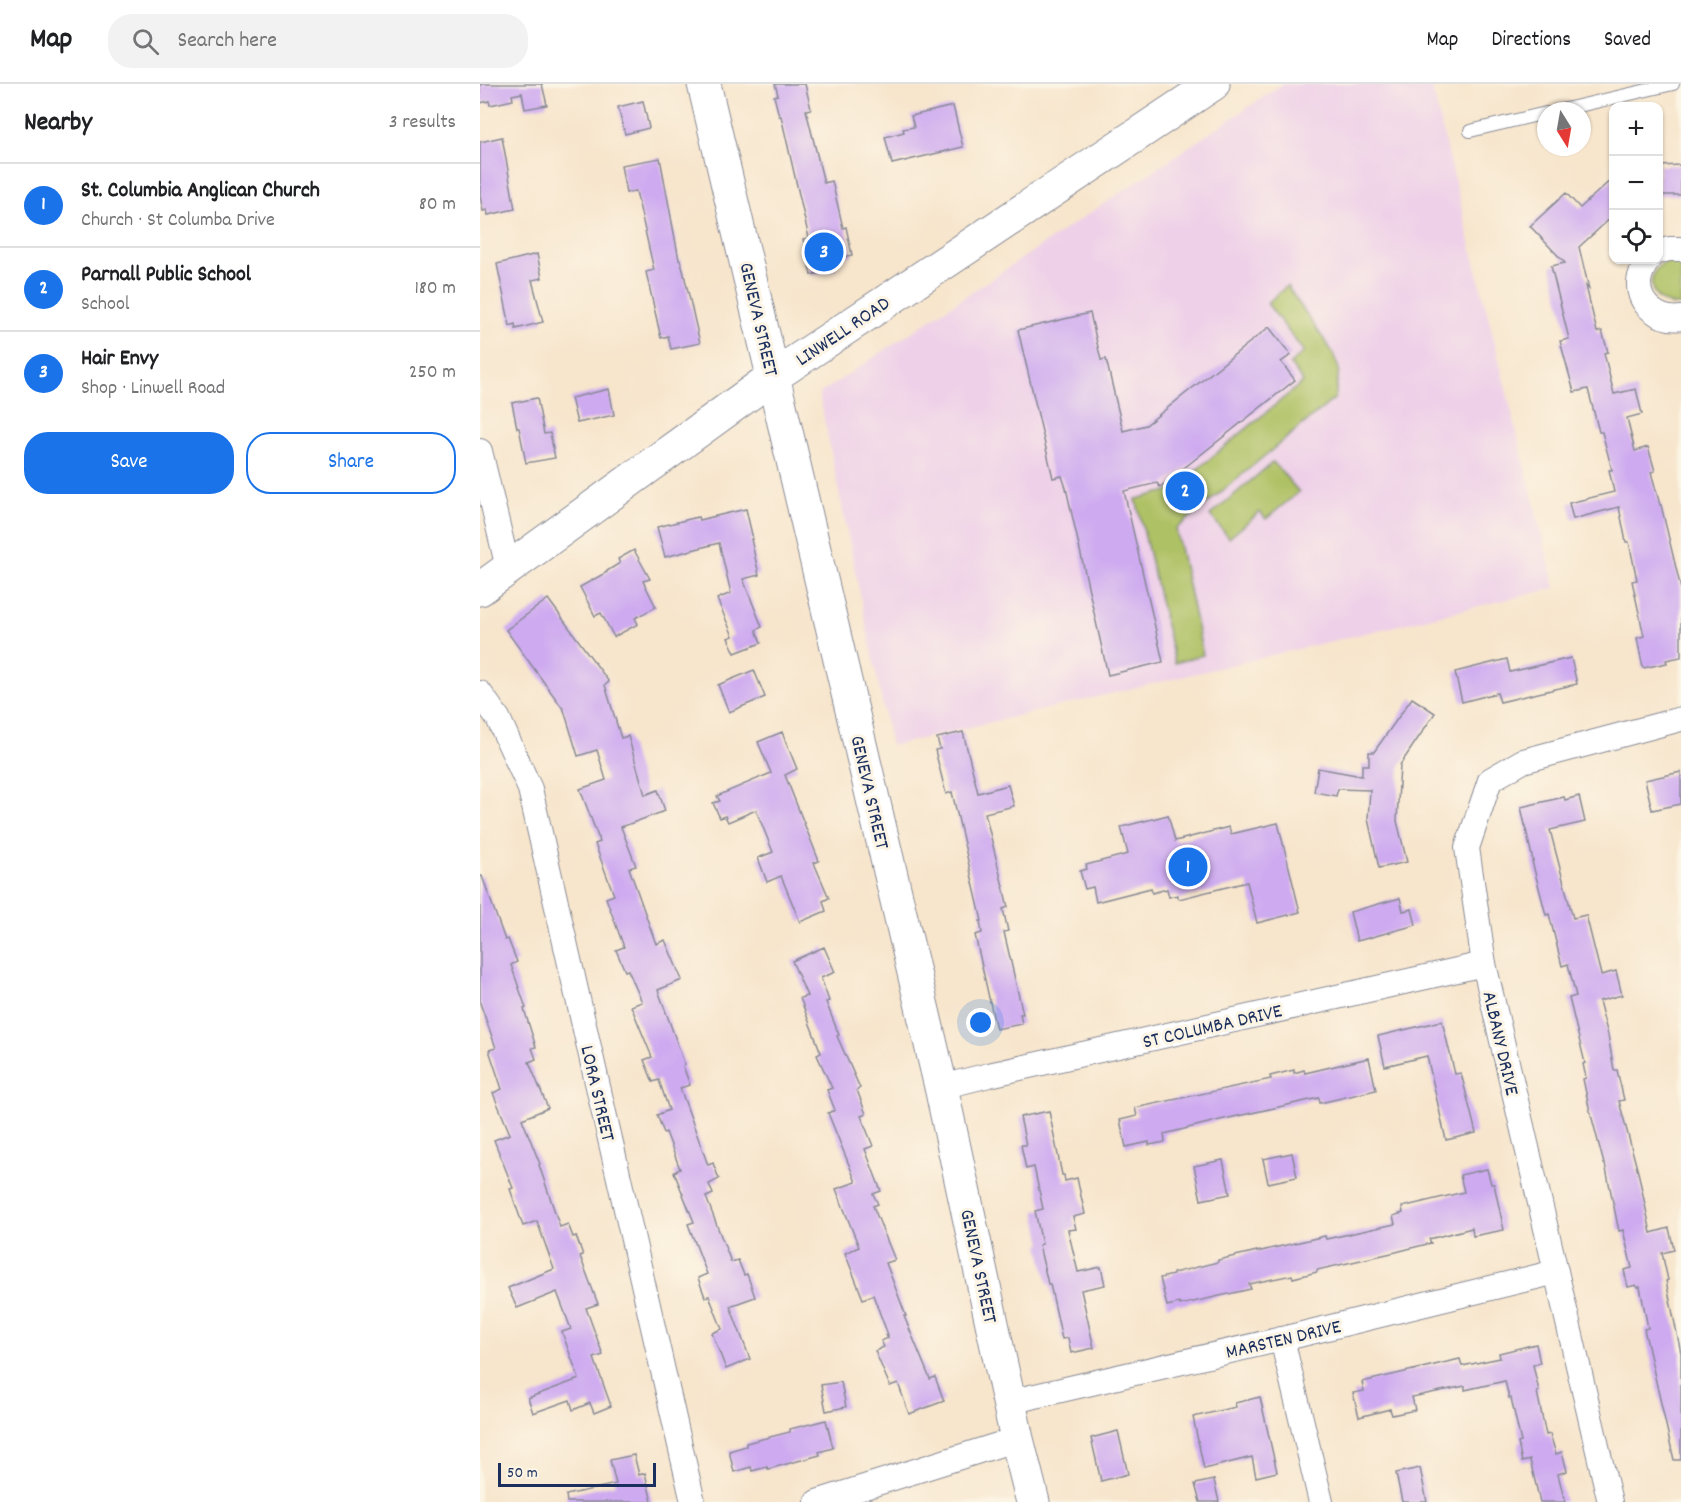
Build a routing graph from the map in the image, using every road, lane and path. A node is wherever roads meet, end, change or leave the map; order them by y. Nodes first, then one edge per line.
1 (704, 84) edge
2 (1213, 84) edge
3 (1611, 84) edge
4 (1673, 84) edge
5 (1614, 98) junction
6 (1591, 103) edge
7 (1537, 116) edge
8 (1470, 131) dead end
9 (1681, 249) edge
10 (1663, 251) edge
11 (1645, 264) edge
12 (1681, 318) edge
13 (774, 376) junction
14 (480, 450) edge
15 (508, 568) junction
16 (480, 589) edge
17 (480, 693) edge
18 (1681, 720) edge
19 (1484, 964) junction
20 (941, 1087) junction
21 (1556, 1272) junction
22 (1282, 1339) junction
23 (1009, 1402) junction
24 (1017, 1439) junction
25 (693, 1502) edge
26 (817, 1502) edge
27 (1033, 1502) edge
28 (1322, 1502) edge
29 (1610, 1502) edge

1 - 13 main road, GENEVA STREET
2 - 13 main road, LINWELL ROAD
3 - 5 lane
4 - 5 lane
5 - 6 lane
7 - 8 lane
9 - 10 street
11 - 12 street
13 - 15 main road, LINWELL ROAD
13 - 20 main road, GENEVA STREET
14 - 15 street
15 - 16 main road, LINWELL ROAD
17 - 25 street, LORA STREET
18 - 19 street, ALBANY DRIVE
19 - 20 street, ST COLUMBA DRIVE
19 - 21 street, ALBANY DRIVE
20 - 23 main road, GENEVA STREET
21 - 22 street, MARSTEN DRIVE
21 - 29 street, ALBANY DRIVE
22 - 23 street, MARSTEN DRIVE
22 - 28 street
23 - 24 main road, GENEVA STREET
24 - 26 street
24 - 27 main road, GENEVA STREET

